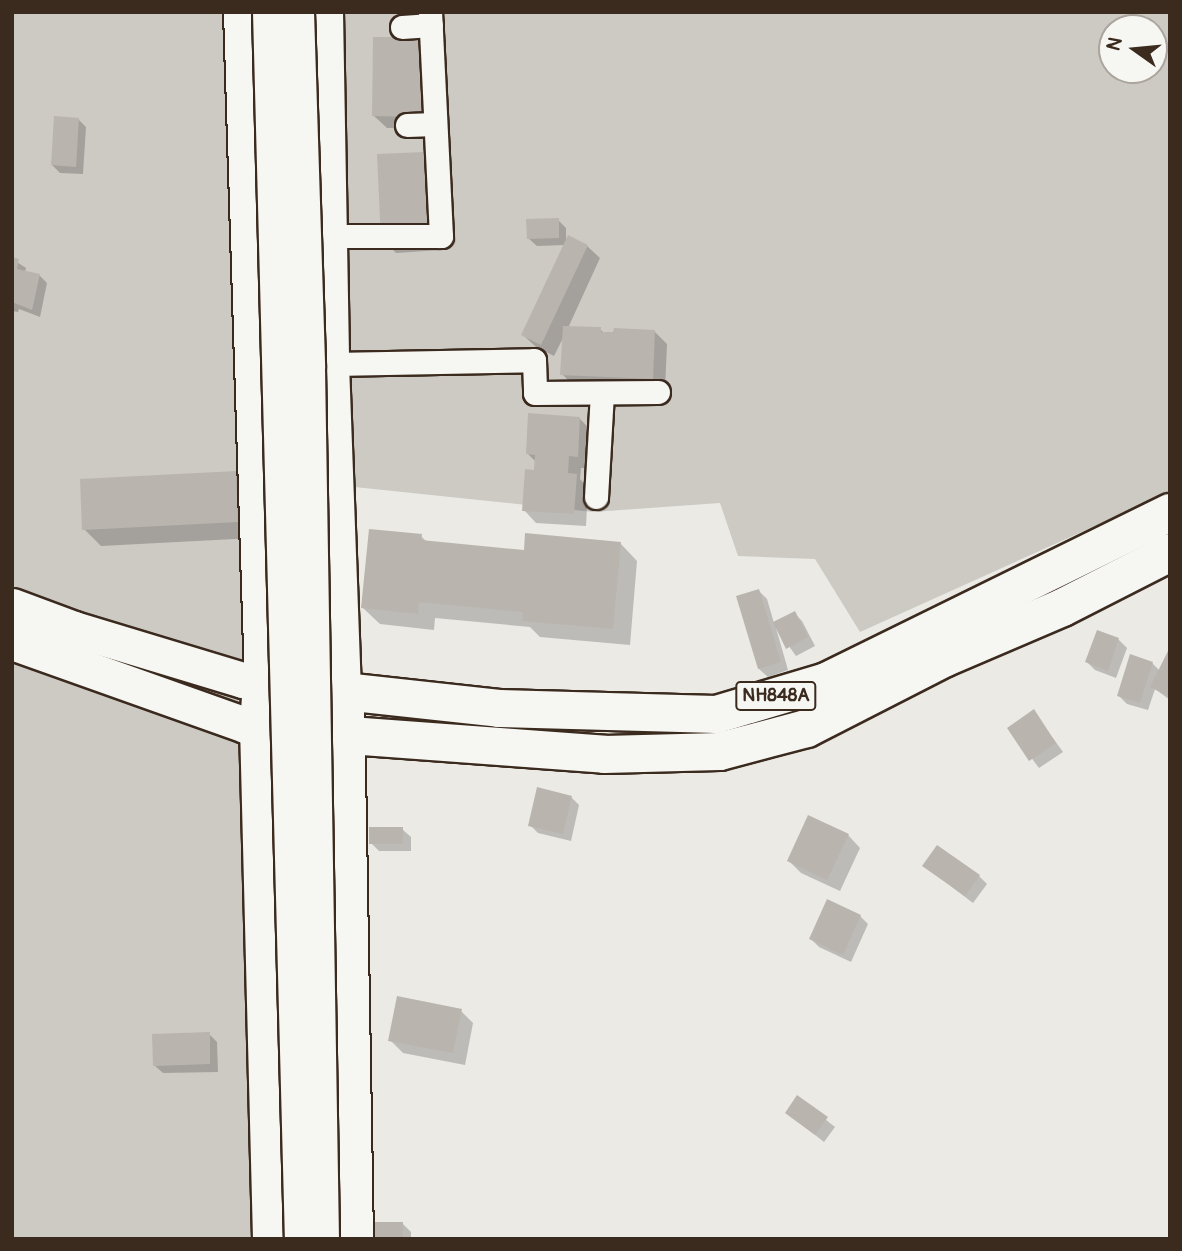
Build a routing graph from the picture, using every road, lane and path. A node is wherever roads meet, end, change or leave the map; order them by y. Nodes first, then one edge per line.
1 (240, 12) edge
2 (270, 12) edge
3 (298, 12) edge
4 (327, 12) edge
5 (430, 19) edge
6 (402, 27) dead end
7 (435, 124) junction
8 (407, 125) dead end
9 (330, 236) junction
10 (333, 364) junction
11 (658, 392) dead end
12 (602, 393) junction
13 (596, 497) dead end
14 (1170, 512) edge
15 (1170, 552) edge
16 (12, 606) edge
17 (12, 642) edge
18 (261, 682) junction
19 (345, 690) junction
20 (258, 726) junction
21 (346, 733) junction
22 (271, 1239) edge
23 (302, 1239) edge
24 (323, 1239) edge
25 (355, 1239) edge

1 - 18 main road
2 - 23 main road, bridge
3 - 24 main road, bridge
4 - 9 main road
5 - 6 street
5 - 7 street
7 - 8 street
7 - 9 street
9 - 10 main road
10 - 12 street
10 - 19 main road
11 - 12 street
12 - 13 street
14 - 19 highway, NH848A
15 - 21 highway, NH848A
16 - 18 main road
17 - 20 main road
18 - 19 highway
18 - 20 highway
19 - 21 highway
20 - 21 highway
20 - 22 highway
21 - 25 highway

